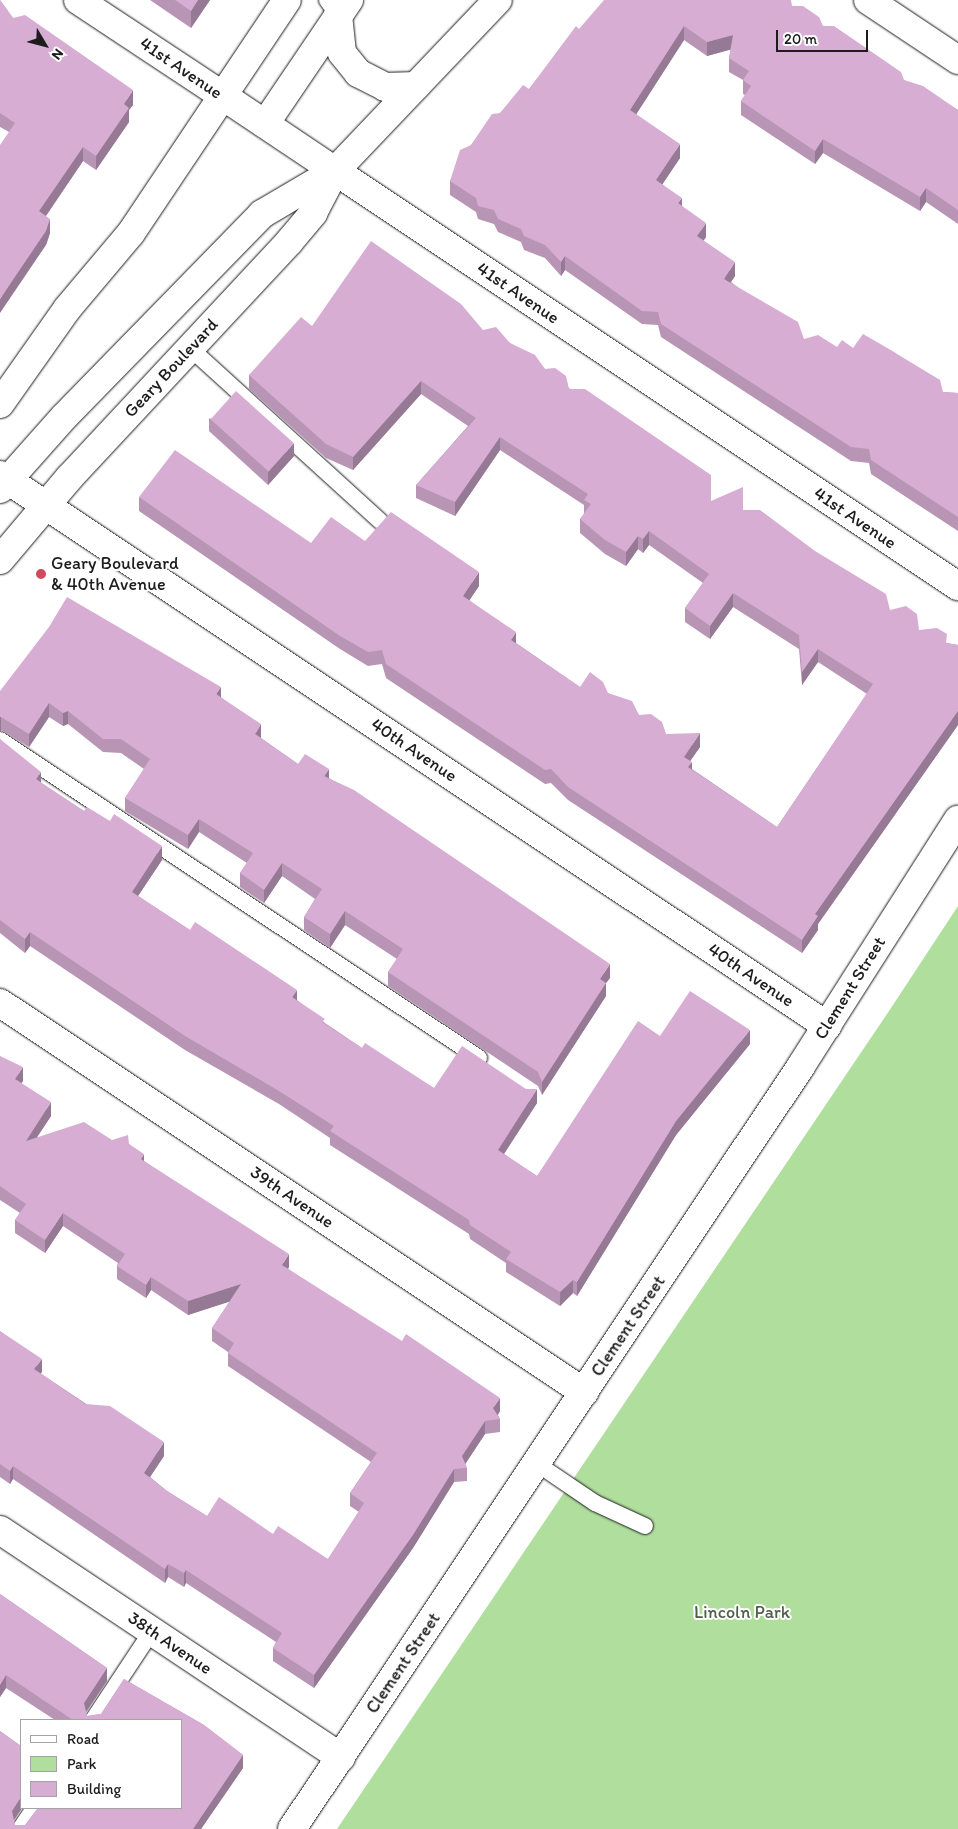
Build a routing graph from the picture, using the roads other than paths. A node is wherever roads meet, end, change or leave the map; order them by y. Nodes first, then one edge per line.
1 (78, 0) edge
2 (286, 0) edge
3 (498, 0) edge
4 (868, 0) edge
5 (338, 5) edge
6 (958, 60) edge
7 (416, 86) junction
8 (223, 96) junction
9 (265, 124) junction
10 (335, 171) junction
11 (190, 348) junction
12 (0, 404) edge
13 (3, 481) edge
14 (45, 505) junction
15 (380, 521) edge
16 (0, 560) edge
17 (958, 586) edge
18 (0, 740) edge
19 (958, 820) edge
20 (0, 1003) edge
21 (827, 1026) junction
22 (491, 1066) edge
23 (584, 1392) junction
24 (536, 1463) junction
25 (646, 1526) dead end
26 (0, 1530) edge
27 (152, 1631) junction
28 (94, 1719) edge
29 (341, 1757) junction
30 (33, 1809) edge
31 (20, 1829) edge
32 (292, 1829) edge

1 - 8 street, 41st Avenue
2 - 8 street
3 - 7 street, Geary Boulevard
4 - 6 street
5 - 7 street
5 - 9 street
7 - 10 street, Geary Boulevard
8 - 9 street, 41st Avenue
8 - 12 street
9 - 10 street, 41st Avenue
10 - 11 street, Geary Boulevard
10 - 13 street, Geary Boulevard
10 - 17 street, 41st Avenue
11 - 14 street, Geary Boulevard
11 - 15 lane
13 - 14 street, 40th Avenue
14 - 16 street, Geary Boulevard
14 - 21 street, 40th Avenue
18 - 22 lane
19 - 21 street, Clement Street
20 - 23 street, 39th Avenue
21 - 23 street, Clement Street
23 - 24 street, Clement Street
24 - 25 lane
24 - 29 street, Clement Street
26 - 27 street, 38th Avenue
27 - 28 lane
27 - 29 street, 38th Avenue
29 - 32 street, Clement Street
30 - 31 lane

